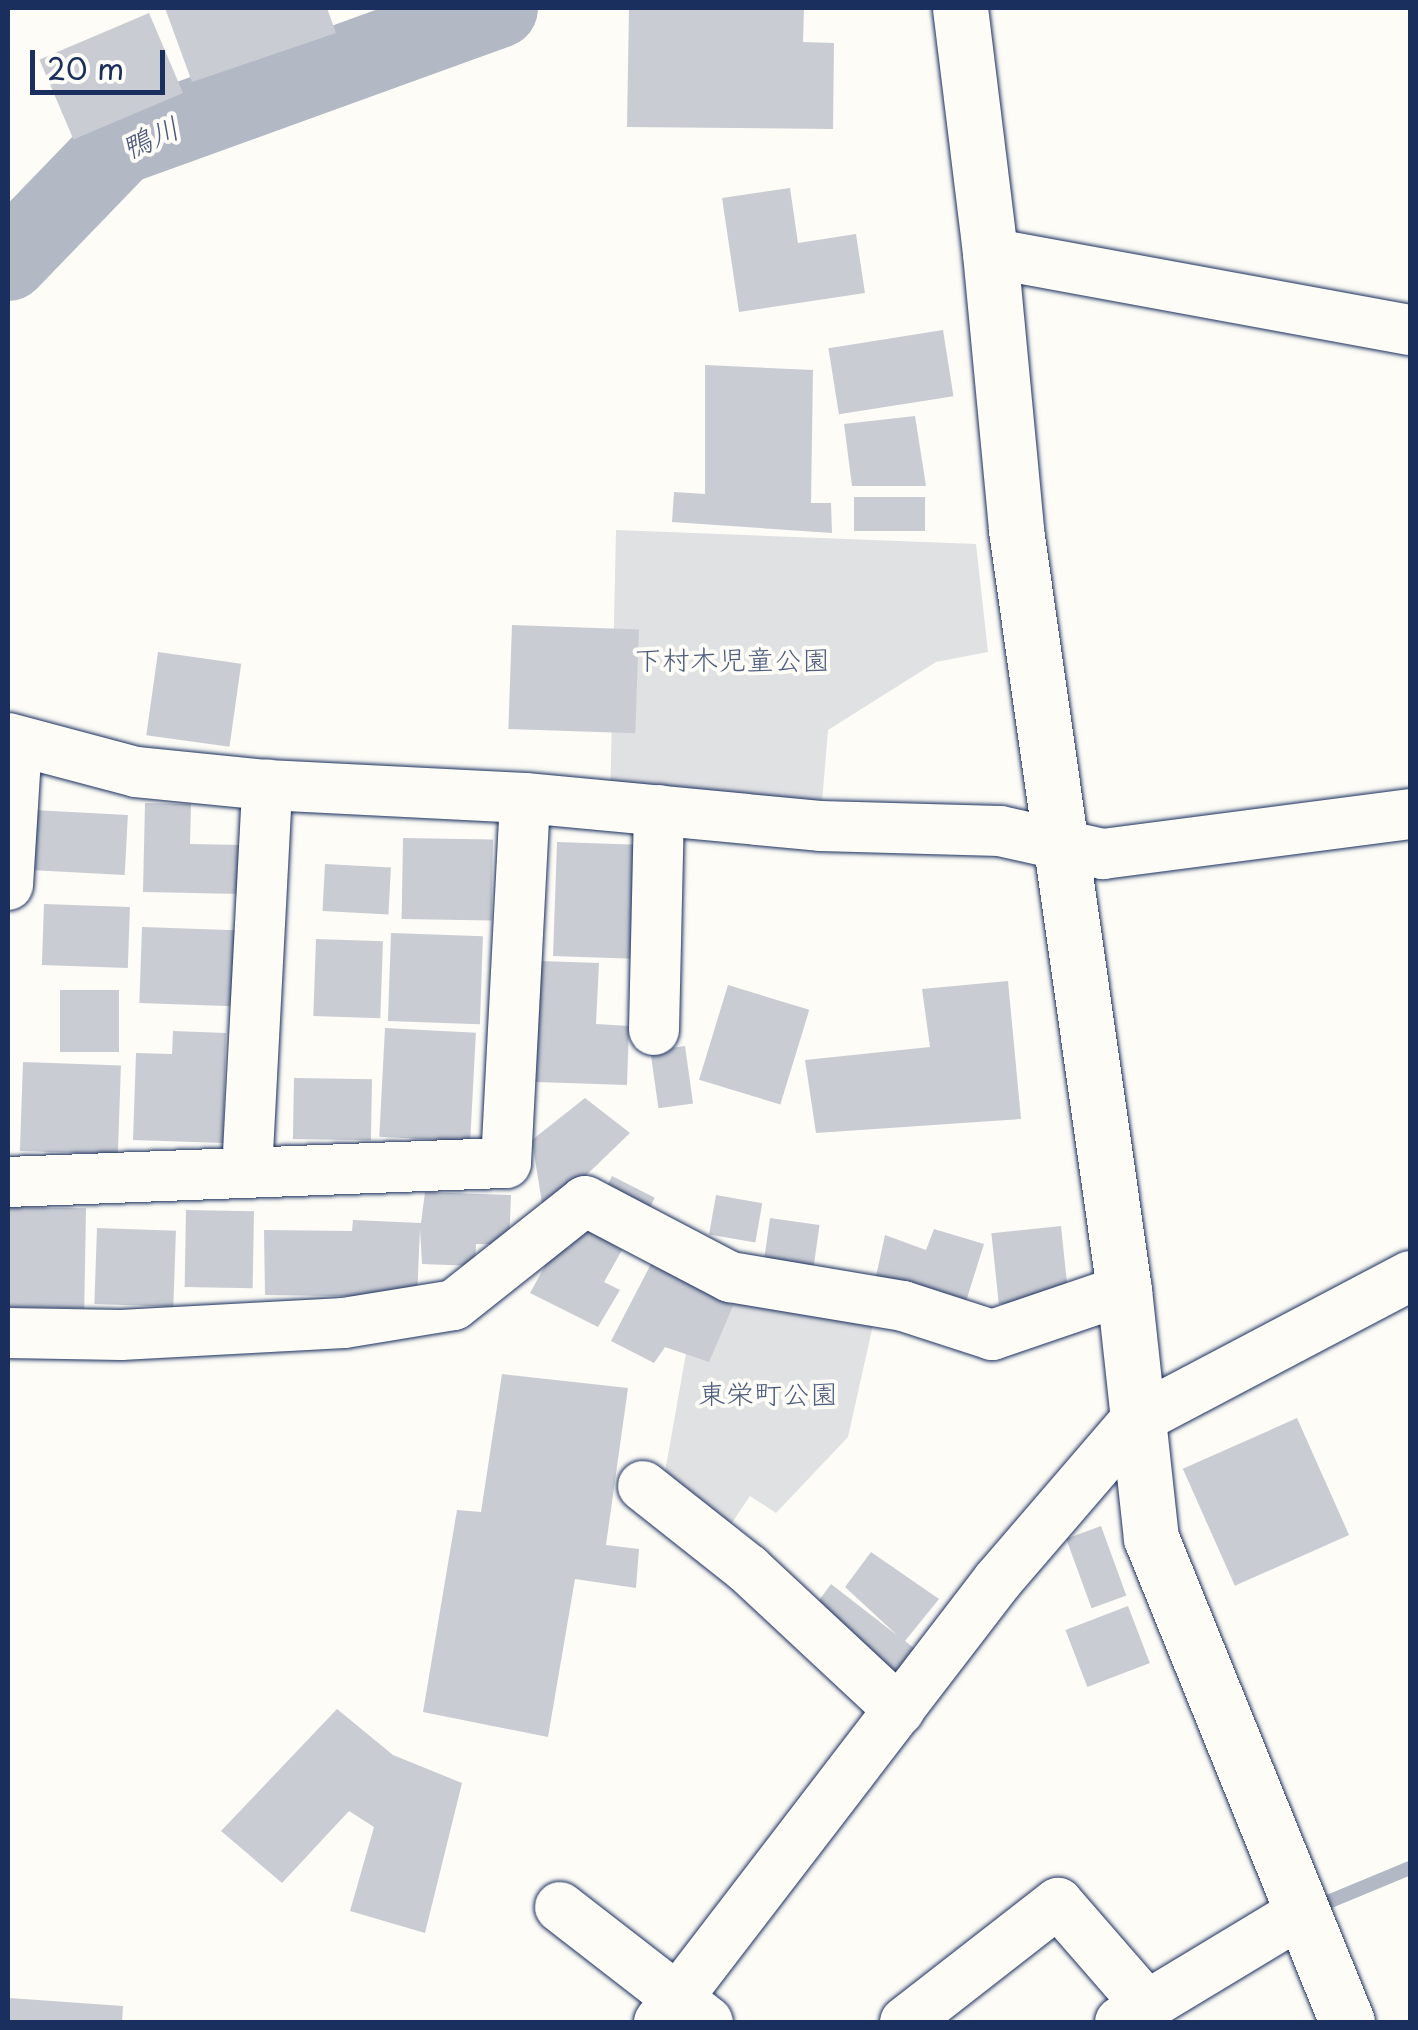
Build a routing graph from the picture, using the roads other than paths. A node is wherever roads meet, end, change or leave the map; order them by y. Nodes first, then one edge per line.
1 (960, 8) edge
2 (990, 253) junction
3 (1410, 330) edge
4 (12, 740) edge
5 (267, 784) junction
6 (525, 798) junction
7 (659, 810) junction
8 (1410, 814) edge
9 (1061, 843) junction
10 (8, 885) edge
11 (654, 1030) dead end
12 (247, 1172) junction
13 (8, 1182) edge
14 (1410, 1276) edge
15 (1124, 1290) junction
16 (8, 1333) edge
17 (1135, 1421) junction
18 (643, 1486) dead end
19 (900, 1710) junction
20 (560, 1907) dead end
21 (1301, 1913) junction
22 (1132, 2013) edge
23 (681, 2015) edge
24 (906, 2022) edge
25 (1347, 2022) edge

1 - 2 street
2 - 3 street
2 - 9 street
4 - 5 street
4 - 10 street
5 - 6 street
5 - 12 street
6 - 7 street
6 - 12 street
7 - 9 street
7 - 11 street
8 - 9 street
9 - 15 street
12 - 13 street
14 - 17 street
15 - 16 street
15 - 17 street
17 - 19 street
17 - 21 street
18 - 19 street
19 - 23 street
20 - 23 street
21 - 22 street
21 - 25 street
22 - 24 street

